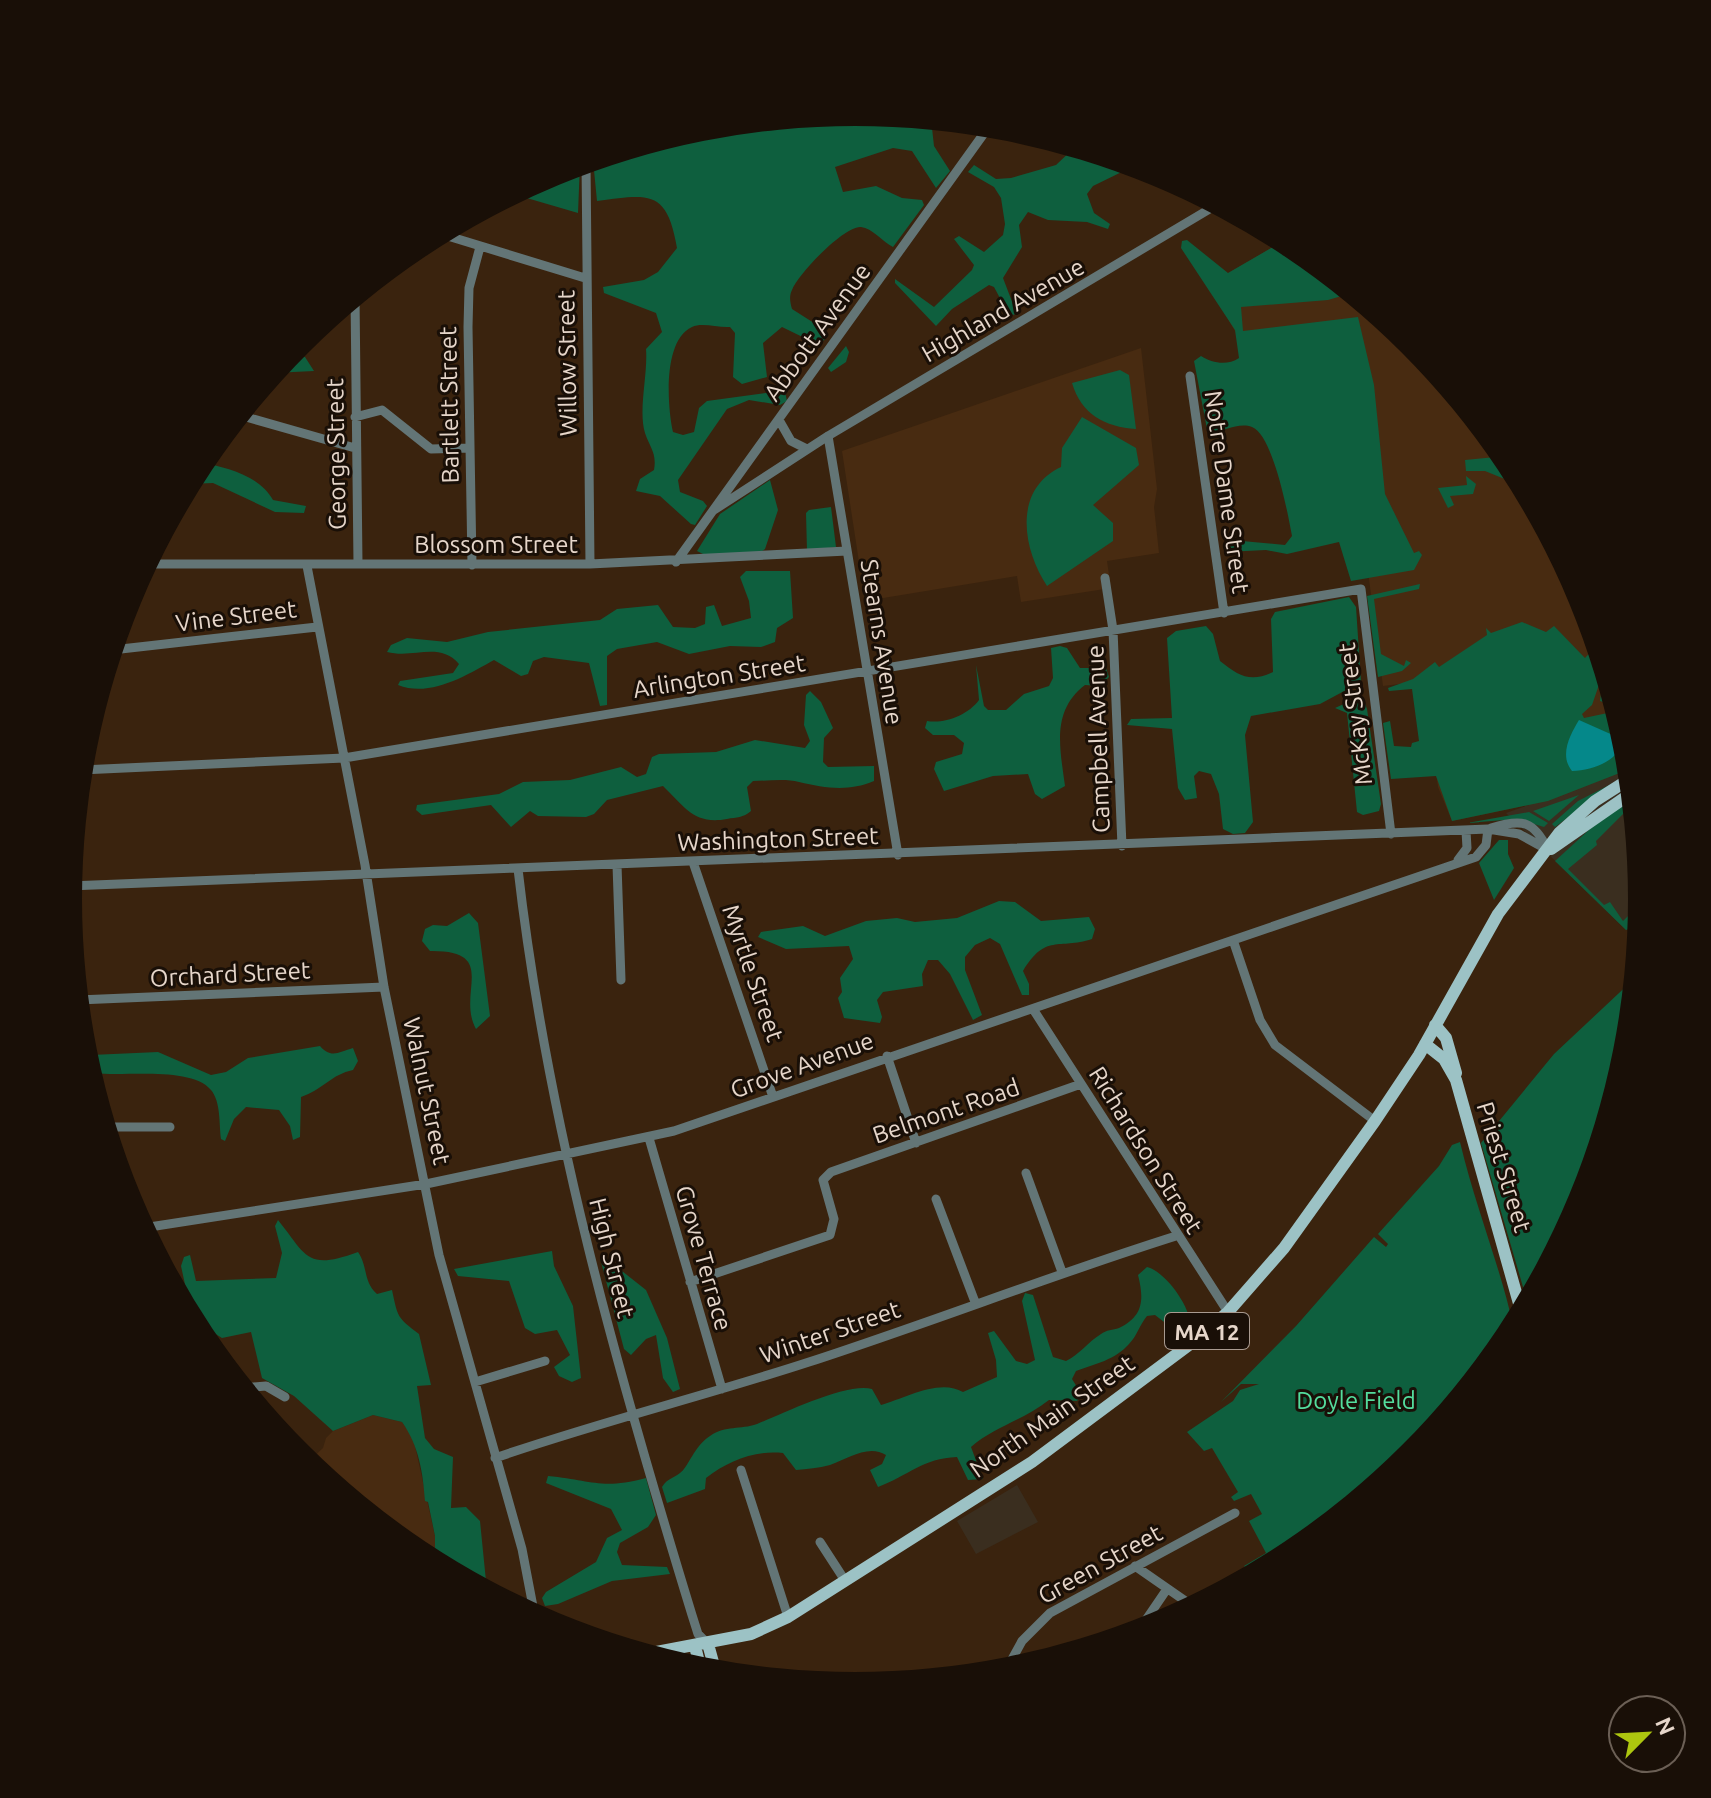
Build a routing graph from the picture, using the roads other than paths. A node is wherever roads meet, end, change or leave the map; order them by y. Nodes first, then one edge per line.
1 (982, 136) edge
2 (586, 174) edge
3 (1208, 210) edge
4 (454, 238) edge
5 (480, 247) junction
6 (585, 278) junction
7 (355, 309) edge
8 (1190, 376) dead end
9 (355, 417) junction
10 (250, 418) edge
11 (779, 420) junction
12 (828, 436) junction
13 (355, 448) junction
14 (469, 448) junction
15 (807, 449) junction
16 (714, 510) junction
17 (847, 551) junction
18 (676, 562) junction
19 (159, 564) edge
20 (358, 564) junction
21 (590, 564) junction
22 (472, 565) junction
23 (307, 566) junction
24 (1105, 578) dead end
25 (1361, 589) joint
26 (1224, 613) junction
27 (317, 627) junction
28 (1113, 630) junction
29 (123, 649) edge
30 (866, 672) junction
31 (344, 758) junction
32 (94, 769) edge
33 (1620, 786) edge
34 (1622, 799) edge
35 (1488, 829) junction
36 (1466, 831) junction
37 (1391, 834) junction
38 (1122, 846) junction
39 (1548, 850) junction
40 (898, 855) junction
41 (693, 862) junction
42 (1455, 863) junction
43 (617, 865) junction
44 (518, 869) junction
45 (366, 874) junction
46 (83, 885) edge
47 (1233, 940) junction
48 (621, 980) dead end
49 (384, 987) junction
50 (89, 1000) edge
51 (1033, 1009) junction
52 (1435, 1025) junction
53 (1425, 1044) junction
54 (887, 1056) junction
55 (1456, 1080) junction
56 (1081, 1084) junction
57 (773, 1097) junction
58 (1375, 1121) junction
59 (117, 1127) edge
60 (170, 1127) dead end
61 (649, 1138) junction
62 (916, 1143) junction
63 (567, 1155) junction
64 (1026, 1173) dead end
65 (426, 1184) junction
66 (936, 1199) dead end
67 (155, 1226) edge
68 (1176, 1236) junction
69 (1062, 1272) junction
70 (690, 1282) junction
71 (1518, 1297) edge
72 (975, 1302) junction
73 (1228, 1312) junction
74 (545, 1361) dead end
75 (475, 1382) junction
76 (256, 1387) edge
77 (722, 1389) junction
78 (285, 1397) dead end
79 (635, 1414) junction
80 (495, 1458) junction
81 (741, 1470) dead end
82 (1235, 1513) dead end
83 (820, 1542) dead end
84 (1135, 1566) junction
85 (844, 1579) junction
86 (1167, 1589) junction
87 (1183, 1600) edge
88 (532, 1602) edge
89 (1149, 1615) edge
90 (788, 1617) junction
91 (701, 1642) junction
92 (668, 1649) edge
93 (1014, 1656) edge
94 (701, 1657) edge
95 (709, 1659) edge

1 - 11 street, Abbott Avenue
2 - 6 street, Willow Street
3 - 12 street, Highland Avenue
4 - 5 street
5 - 6 street
5 - 14 street, Bartlett Street
6 - 21 street, Willow Street
7 - 9 street, George Street
8 - 26 street, Notre Dame Street
9 - 13 street, George Street
9 - 14 street
10 - 13 street
11 - 15 street
11 - 16 street, Abbott Avenue
12 - 15 street, Highland Avenue
12 - 17 street, Stearns Avenue
13 - 20 street, George Street
14 - 22 street, Bartlett Street
15 - 16 street, Highland Avenue
16 - 18 street, Abbott Avenue
17 - 18 street, Blossom Street
17 - 30 street, Stearns Avenue
18 - 21 street, Blossom Street
19 - 23 street, Blossom Street
20 - 22 street, Blossom Street
20 - 23 street, Blossom Street
21 - 22 street, Blossom Street
23 - 27 street, Walnut Street
24 - 28 street, Campbell Avenue
25 - 26 street, Arlington Street
25 - 37 street, McKay Street
26 - 28 street, Arlington Street
27 - 29 street, Vine Street
27 - 31 street, Walnut Street
28 - 30 street, Arlington Street
28 - 38 street, Campbell Avenue
30 - 31 street, Arlington Street
30 - 40 street, Stearns Avenue
31 - 32 street, Arlington Street
31 - 45 street, Walnut Street
33 - 39 main road, North Main Street / MA 12
34 - 39 main road, North Main Street / MA 12
35 - 36 street, Washington Street
35 - 39 street, Washington Street
35 - 42 street, Grove Avenue
36 - 37 street, Washington Street
36 - 42 street
37 - 38 street, Washington Street
38 - 40 street, Washington Street
39 - 52 main road, North Main Street / MA 12
40 - 41 street, Washington Street
41 - 43 street, Washington Street
41 - 57 street, Myrtle Street
42 - 47 street, Grove Avenue
43 - 44 street, Washington Street
43 - 48 street
44 - 45 street, Washington Street
44 - 63 street, High Street
45 - 46 street, Washington Street
45 - 49 street, Walnut Street
47 - 51 street, Grove Avenue
47 - 58 street
49 - 50 street, Orchard Street
49 - 65 street, Walnut Street
51 - 54 street, Grove Avenue
51 - 56 street, Richardson Street
52 - 53 main road, North Main Street / MA 12
52 - 55 main road
53 - 55 main road, Priest Street
53 - 58 main road, North Main Street / MA 12
54 - 57 street, Grove Avenue
54 - 62 street
55 - 71 main road, Priest Street
56 - 62 street, Belmont Road
56 - 68 street, Richardson Street
57 - 61 street, Grove Avenue
58 - 73 main road, North Main Street / MA 12
59 - 60 street
61 - 63 street, Grove Avenue
61 - 70 street, Grove Terrace
62 - 70 street, Belmont Road
63 - 65 street, Grove Avenue
63 - 79 street, High Street
64 - 69 street
65 - 67 street, Grove Avenue
65 - 75 street, Walnut Street
66 - 72 street
68 - 69 street, Winter Street
68 - 73 street, Richardson Street
69 - 72 street, Winter Street
70 - 77 street, Grove Terrace
72 - 77 street, Winter Street
73 - 85 main road, North Main Street / MA 12
74 - 75 street
75 - 80 street, Walnut Street
76 - 78 street
77 - 79 street, Winter Street
79 - 80 street, Winter Street
79 - 91 street, High Street
80 - 88 street, Walnut Street
81 - 90 street
82 - 84 street, Green Street
83 - 85 street
84 - 86 street
84 - 93 street, Green Street
85 - 90 main road, North Main Street / MA 12
86 - 87 street
86 - 89 street
90 - 91 main road, North Main Street / MA 12
91 - 92 main road, North Main Street / MA 12
91 - 94 main road
91 - 95 main road

